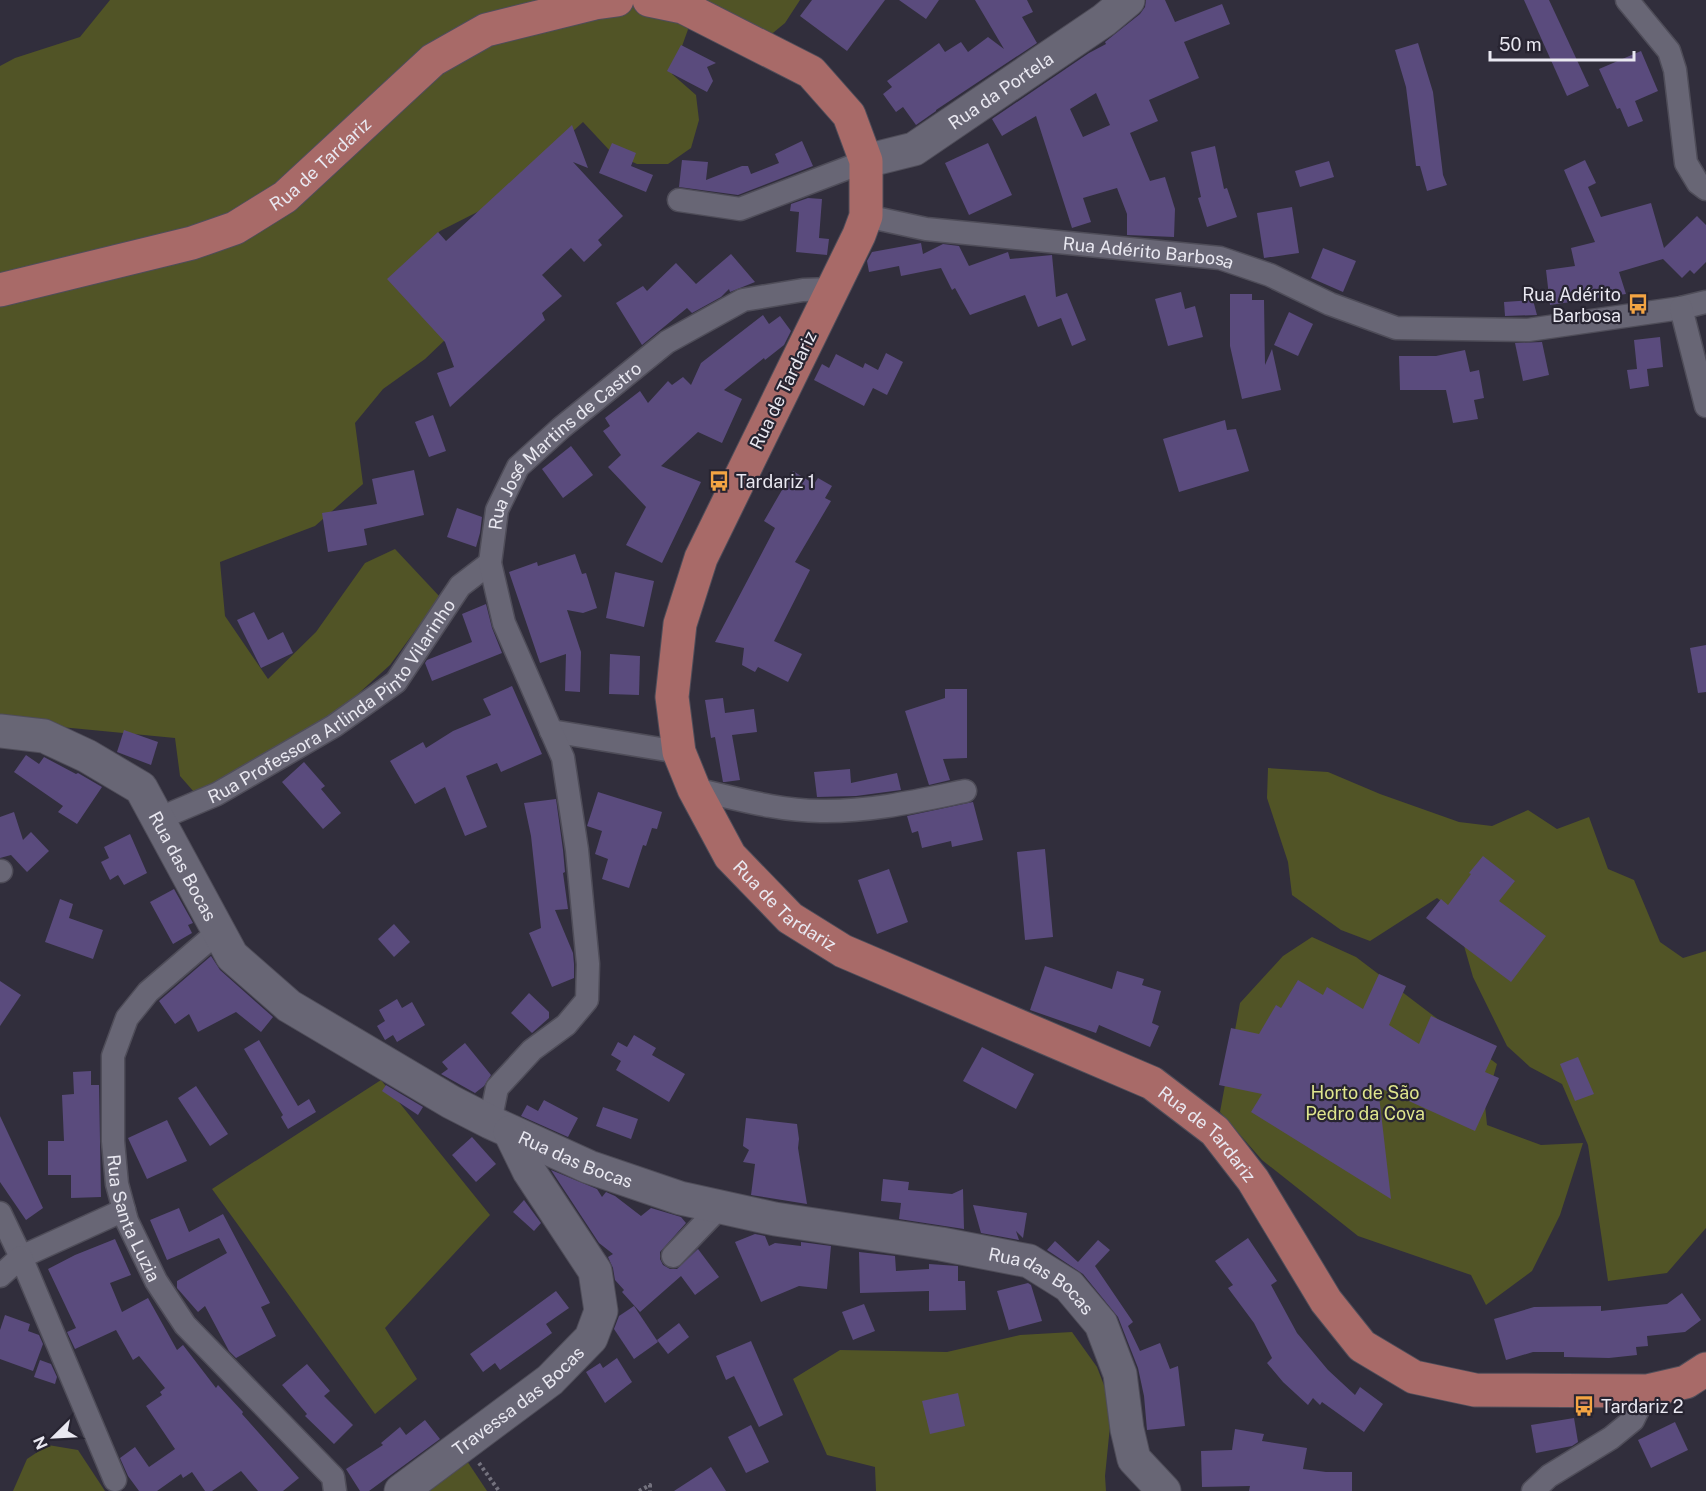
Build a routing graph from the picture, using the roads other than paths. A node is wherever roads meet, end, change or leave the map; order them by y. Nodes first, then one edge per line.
1 (616, 0) edge
2 (650, 0) edge
3 (1128, 0) edge
4 (1627, 0) edge
5 (866, 161) junction
6 (1706, 189) edge
7 (679, 200) dead end
8 (866, 216) junction
9 (832, 289) junction
10 (0, 290) edge
11 (1706, 302) edge
12 (1681, 308) junction
13 (1706, 406) edge
14 (490, 563) junction
15 (551, 730) junction
16 (0, 731) edge
17 (679, 752) junction
18 (694, 789) junction
19 (965, 791) dead end
20 (158, 819) junction
21 (219, 932) junction
22 (500, 1127) junction
23 (720, 1207) junction
24 (123, 1210) junction
25 (0, 1214) edge
26 (673, 1256) dead end
27 (21, 1257) junction
28 (0, 1276) edge
29 (1706, 1369) edge
30 (1647, 1391) junction
31 (115, 1480) dead end
32 (338, 1486) edge
33 (401, 1491) edge
34 (1164, 1491) edge
35 (1533, 1491) edge

1 - 10 main road, Rua de Tardariz
2 - 5 main road, Rua de Tardariz
3 - 5 street, Rua da Portela
4 - 6 street
5 - 7 street
5 - 8 main road, Rua de Tardariz
8 - 9 main road, Rua de Tardariz
8 - 12 street, Rua Adérito Barbosa
9 - 14 street, Rua José Martins de Castro
9 - 17 main road, Rua de Tardariz
11 - 12 street, Rua Adérito Barbosa
12 - 13 street
14 - 15 street, Rua José Martins de Castro
14 - 20 street, Rua Professora Arlinda Pinto Vilarinho
15 - 17 street
15 - 22 street, Rua José Martins de Castro
16 - 20 street, Rua das Bocas
17 - 18 main road, Rua de Tardariz
18 - 19 street
18 - 30 main road, Rua de Tardariz
20 - 21 street, Rua das Bocas
21 - 22 street, Rua das Bocas
21 - 24 street, Rua Santa Luzia
22 - 23 street, Rua das Bocas
22 - 33 street, Travessa das Bocas
23 - 26 street
23 - 34 street, Rua das Bocas
24 - 27 street
24 - 32 street, Rua Santa Luzia
25 - 27 street
27 - 28 street
27 - 31 street
29 - 30 main road, Rua de Tardariz
30 - 35 street

